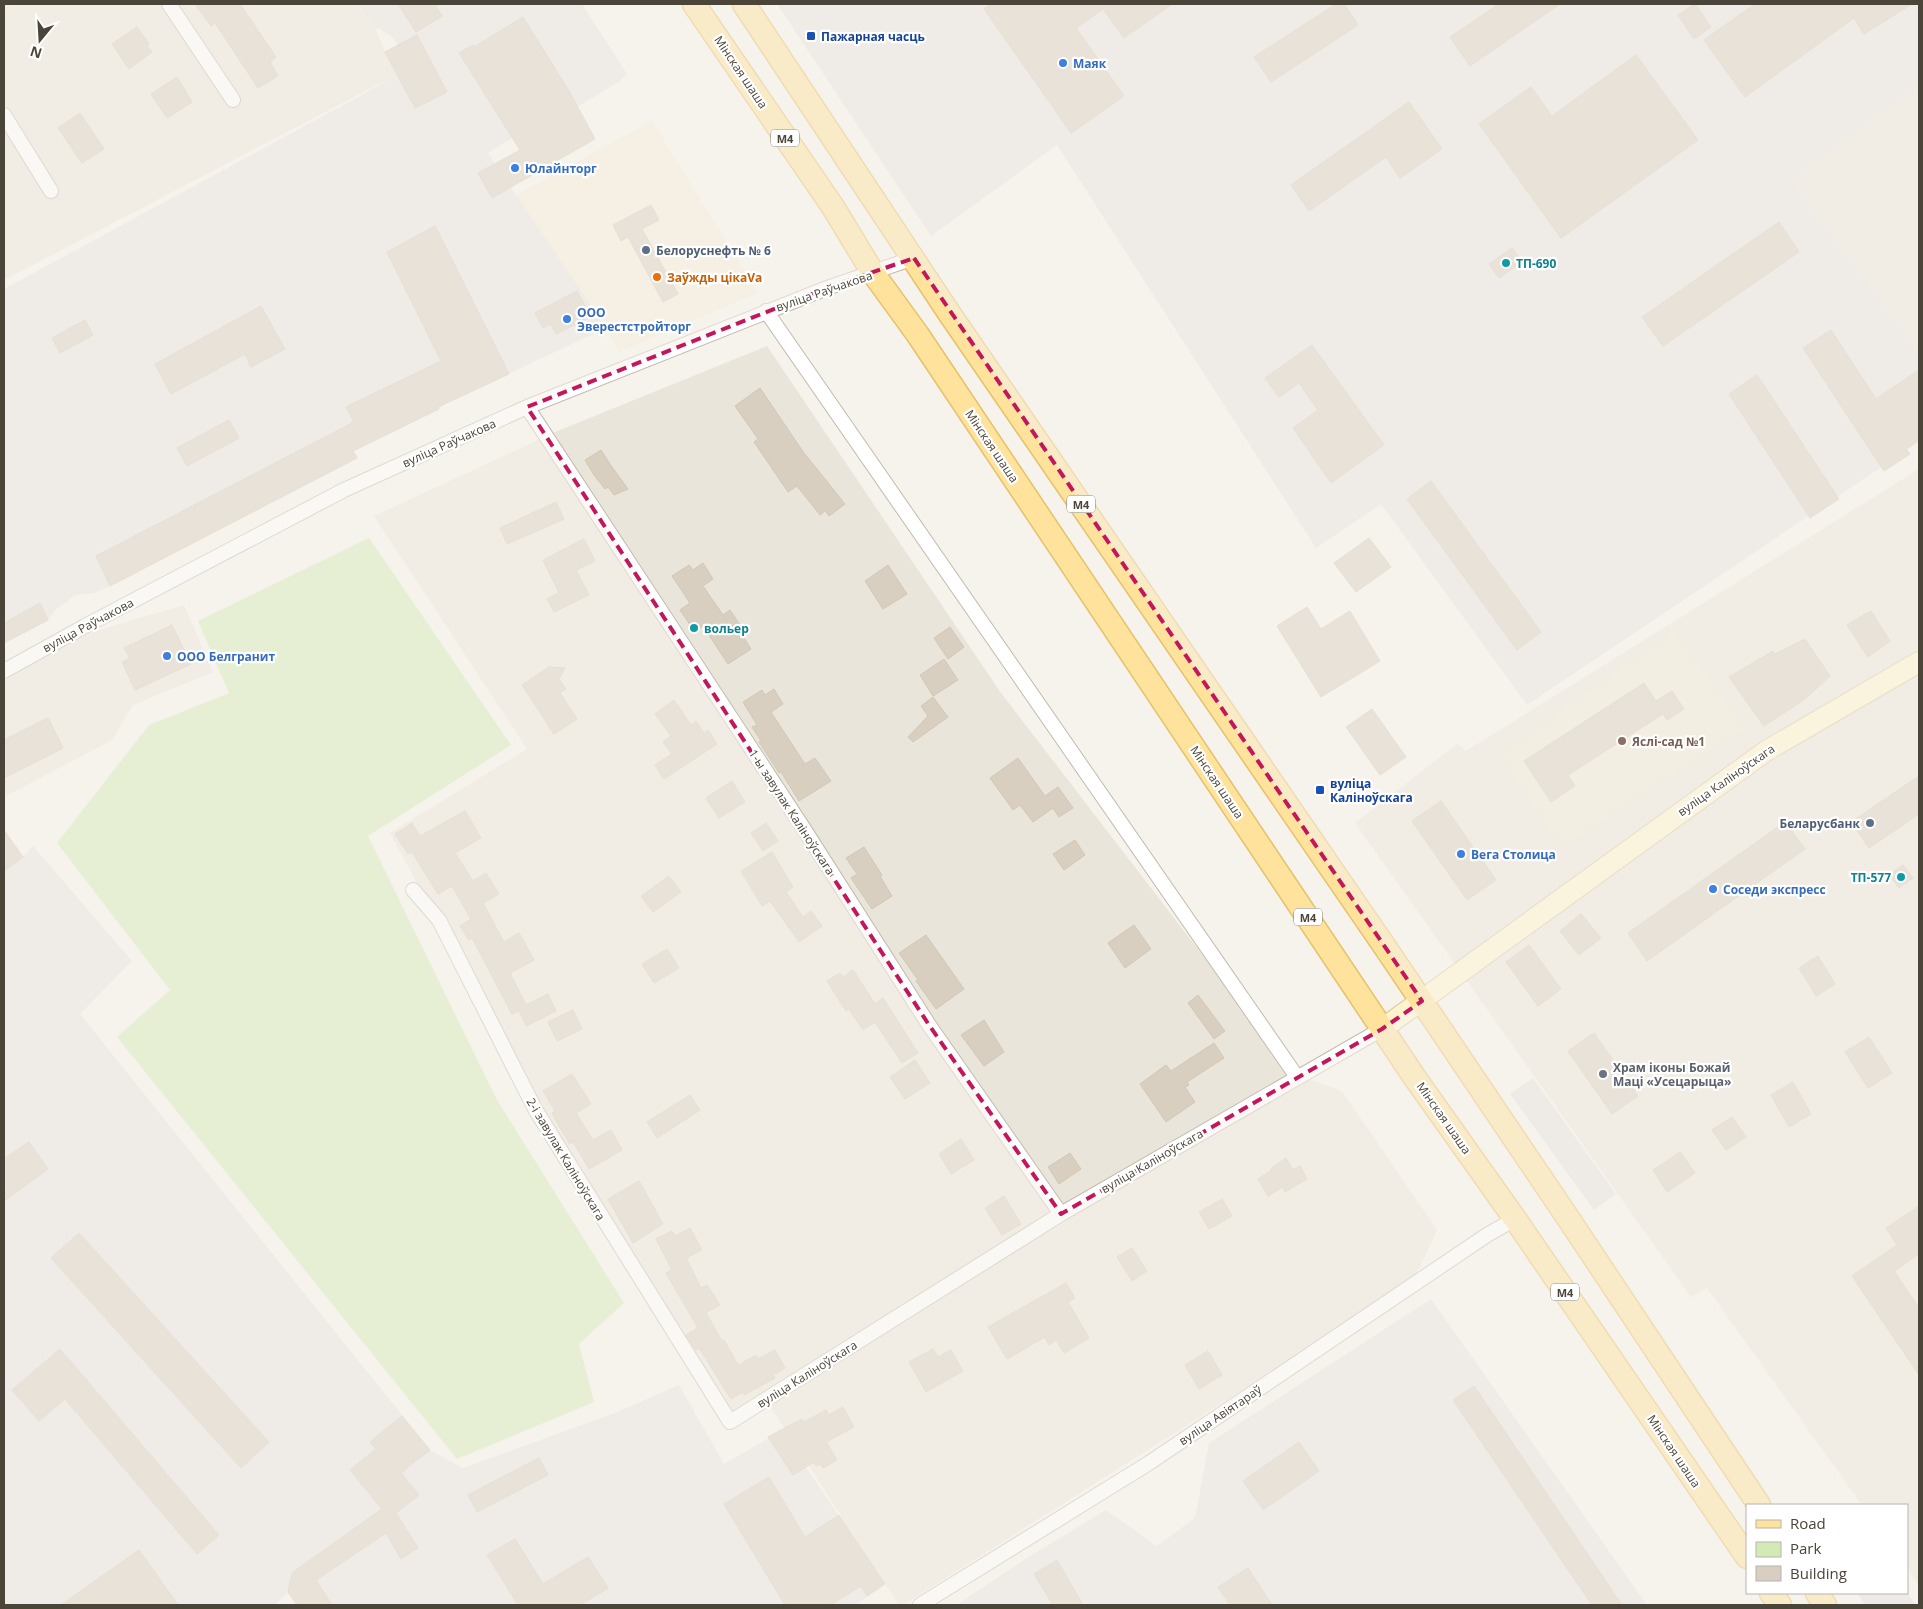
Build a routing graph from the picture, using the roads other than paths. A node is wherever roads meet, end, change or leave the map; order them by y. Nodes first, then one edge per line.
1 (169, 4) edge
2 (694, 4) edge
3 (744, 4) edge
4 (233, 100) dead end
5 (4, 115) edge
6 (51, 192) dead end
7 (914, 258) junction
8 (873, 273) junction
9 (766, 312) junction
10 (527, 407) junction
11 (1919, 662) edge
12 (4, 671) edge
13 (413, 890) dead end
14 (1422, 1001) junction
15 (1382, 1029) junction
16 (1297, 1078) junction
17 (1061, 1214) junction
18 (1516, 1219) junction
19 (730, 1422) joint
20 (1757, 1504) edge
21 (1746, 1556) edge
22 (1773, 1594) edge
23 (1817, 1594) edge
24 (920, 1605) edge
25 (1780, 1605) edge
26 (1825, 1605) edge

1 - 4 street
2 - 8 main road, Мінская шаша / М4
3 - 7 main road, М4
5 - 6 street
7 - 8 street, вуліца Раўчакова
7 - 14 main road, М4
8 - 9 street, вуліца Раўчакова
8 - 15 main road, Мінская шаша / М4
9 - 10 street, вуліца Раўчакова
9 - 16 street
10 - 12 street, вуліца Раўчакова
10 - 17 street, 1-ы завулак Каліноўскага
11 - 14 main road, вуліца Каліноўскага
13 - 19 street, 2-і завулак Каліноўскага
14 - 15 main road, вуліца Каліноўскага
14 - 20 main road, М4
15 - 16 street, вуліца Каліноўскага
15 - 18 main road, Мінская шаша / М4
16 - 17 street, вуліца Каліноўскага
17 - 19 street, вуліца Каліноўскага
18 - 21 main road, Мінская шаша / М4
18 - 24 street, вуліца Авіятараў
22 - 25 main road
23 - 26 main road

